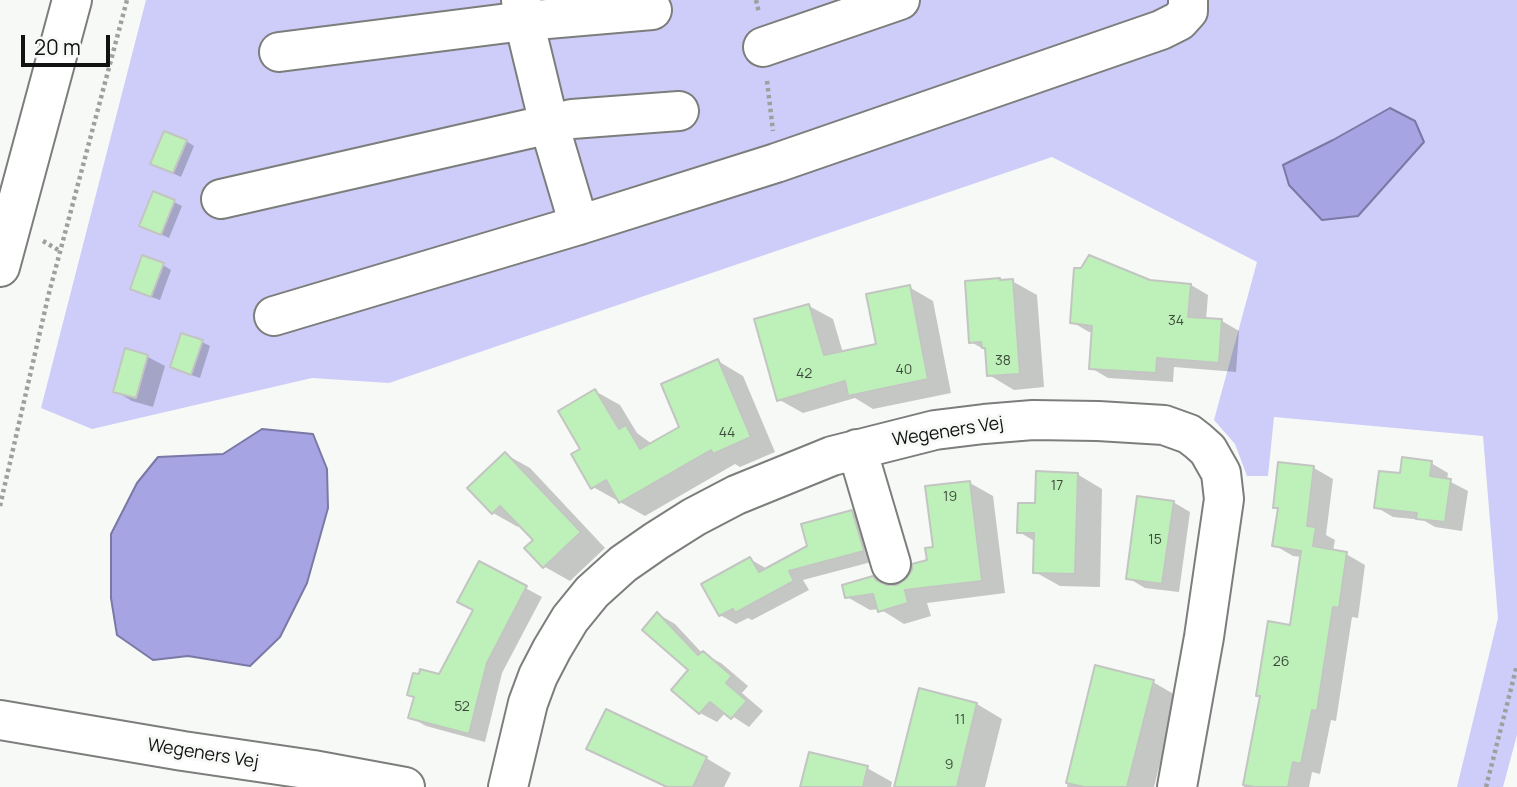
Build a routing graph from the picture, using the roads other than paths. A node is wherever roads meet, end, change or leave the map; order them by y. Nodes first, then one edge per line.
1 (72, 0) edge
2 (900, 0) edge
3 (1188, 0) edge
4 (652, 10) dead end
5 (522, 11) edge
6 (763, 47) dead end
7 (279, 52) dead end
8 (679, 111) dead end
9 (549, 124) junction
10 (221, 199) dead end
11 (5, 221) edge
12 (579, 225) junction
13 (0, 267) edge
14 (274, 316) dead end
15 (857, 449) junction
16 (891, 564) dead end
17 (0, 720) edge
18 (405, 787) edge
19 (508, 787) edge
20 (1177, 787) edge

1 - 11 street
2 - 6 street
3 - 12 street
4 - 5 street
5 - 7 street
5 - 9 street
8 - 9 street
9 - 10 street
9 - 12 street
11 - 13 street
12 - 14 street
15 - 16 street
15 - 19 street, Wegeners Vej
15 - 20 street, Wegeners Vej
17 - 18 street, Wegeners Vej

